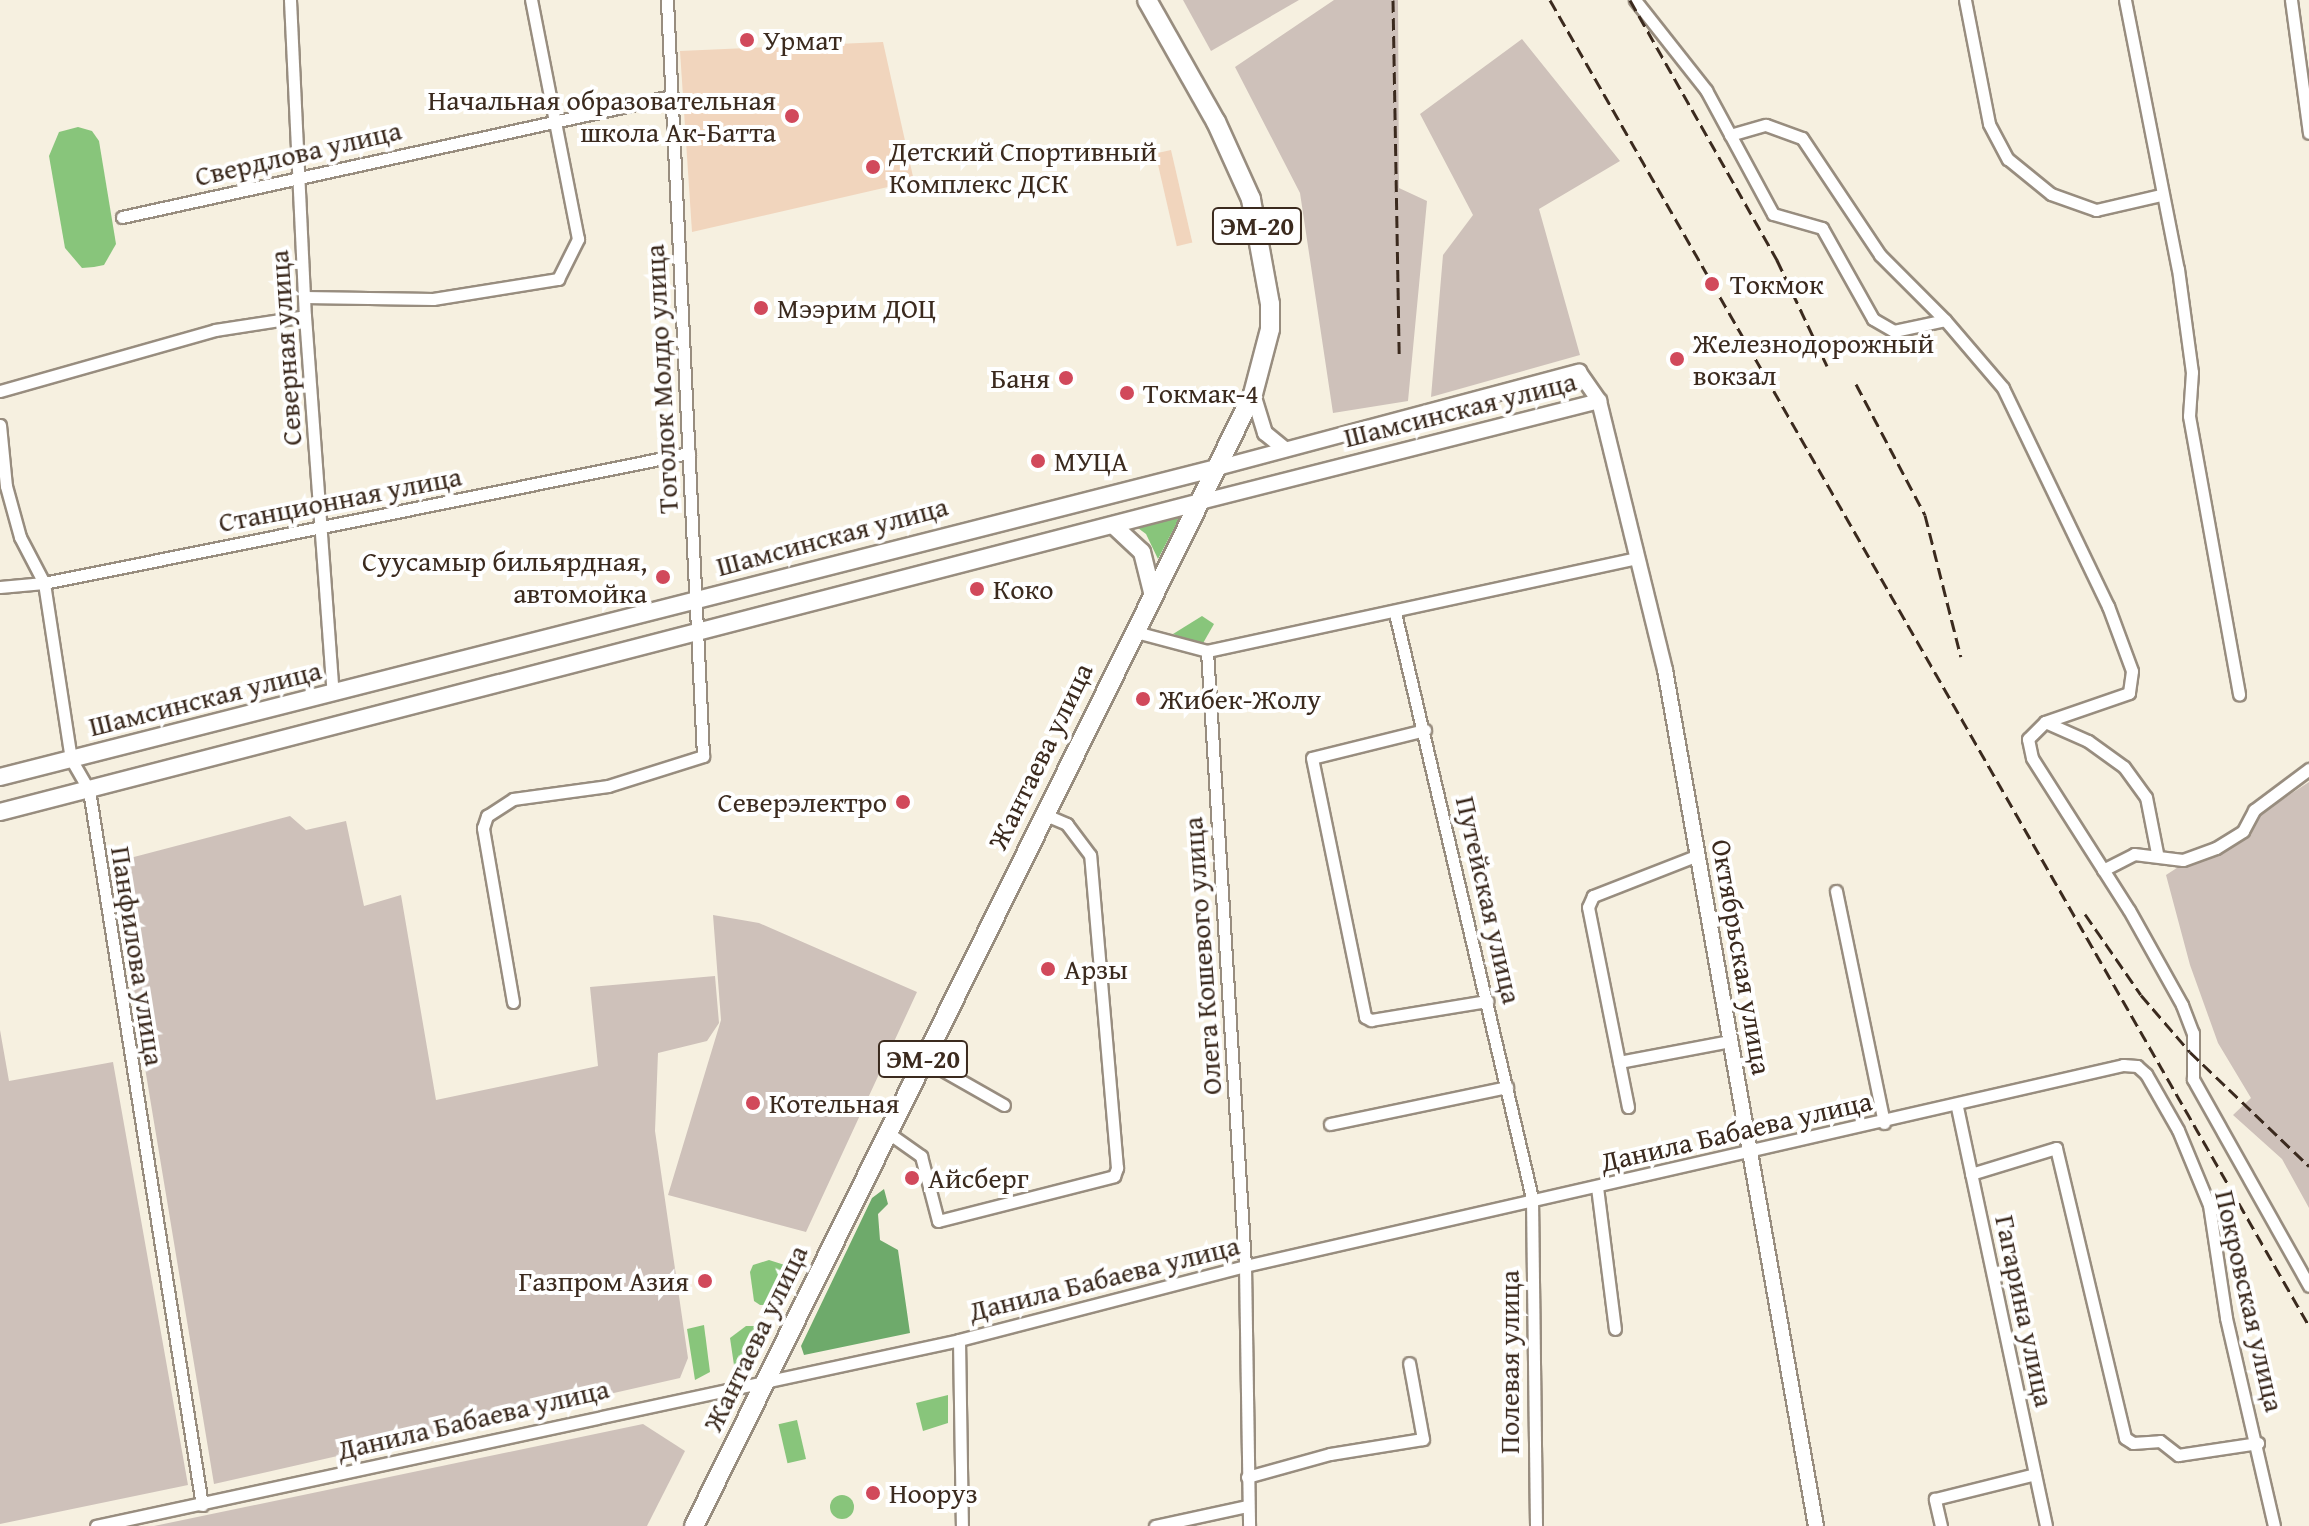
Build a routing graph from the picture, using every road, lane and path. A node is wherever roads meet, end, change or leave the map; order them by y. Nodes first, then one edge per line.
1 (290, 0) edge
2 (531, 0) edge
3 (667, 0) edge
4 (1147, 0) edge
5 (1635, 0) edge
6 (1965, 0) edge
7 (2125, 0) edge
8 (2291, 0) edge
9 (672, 96) junction
10 (557, 120) junction
11 (2309, 129) edge
12 (1730, 135) junction
13 (299, 176) junction
14 (2161, 195) junction
15 (122, 217) dead end
16 (304, 297) junction
17 (305, 316) junction
18 (1945, 320) junction
19 (0, 391) edge
20 (1253, 394) junction
21 (1599, 401) junction
22 (0, 425) edge
23 (1285, 449) junction
24 (689, 453) junction
25 (1217, 468) junction
26 (1200, 502) junction
27 (1114, 526) junction
28 (321, 527) junction
29 (1636, 558) junction
30 (44, 583) junction
31 (0, 587) edge
32 (1152, 592) junction
33 (696, 599) junction
34 (1395, 613) junction
35 (1132, 631) junction
36 (697, 632) junction
37 (1207, 651) junction
38 (333, 693) junction
39 (2239, 695) dead end
40 (2045, 722) junction
41 (1425, 730) junction
42 (71, 759) junction
43 (2309, 769) edge
44 (0, 777) edge
45 (89, 790) junction
46 (0, 812) edge
47 (1043, 814) junction
48 (2157, 853) junction
49 (1698, 855) junction
50 (2103, 870) junction
51 (1836, 891) dead end
52 (1487, 1001) junction
53 (513, 1002) dead end
54 (1730, 1041) junction
55 (923, 1059) junction
56 (1619, 1062) junction
57 (2123, 1065) joint
58 (1507, 1087) junction
59 (1004, 1105) dead end
60 (1628, 1107) dead end
61 (1957, 1107) junction
62 (1884, 1123) junction
63 (1330, 1124) dead end
64 (887, 1132) junction
65 (1749, 1155) junction
66 (1971, 1174) junction
67 (1597, 1187) junction
68 (1532, 1198) junction
69 (1245, 1262) junction
70 (2309, 1286) edge
71 (1615, 1329) dead end
72 (959, 1340) junction
73 (1409, 1363) dead end
74 (766, 1380) junction
75 (2258, 1443) junction
76 (2035, 1474) junction
77 (1247, 1477) junction
78 (202, 1505) junction
79 (1247, 1506) junction
80 (96, 1526) edge
81 (694, 1526) edge
82 (962, 1526) edge
83 (1155, 1526) edge
84 (1249, 1526) edge
85 (1536, 1526) edge
86 (1816, 1526) edge
87 (1941, 1526) edge
88 (2046, 1526) edge
89 (2274, 1526) edge

1 - 13 street, Северная улица
2 - 10 street
3 - 9 street, Тоголок Молдо улица
4 - 20 main road, Жантаева улица / ЭМ-20
5 - 12 street
6 - 14 street
7 - 14 street
8 - 11 street
9 - 10 street, Свердлова улица
9 - 24 street, Тоголок Молдо улица
10 - 13 street, Свердлова улица
10 - 16 street
12 - 18 street
12 - 18 street
13 - 15 street, Свердлова улица
13 - 16 street, Северная улица
14 - 39 street
16 - 17 street, Северная улица
17 - 19 street
17 - 28 street, Северная улица
18 - 40 street
20 - 23 street
20 - 25 main road, Жантаева улица / ЭМ-20
21 - 23 street, Шамсинская улица
21 - 26 street, Шамсинская улица
21 - 29 street, Октябрьская улица
22 - 30 street, Панфилова улица
23 - 25 street, Шамсинская улица
24 - 28 street, Станционная улица
24 - 33 street, Тоголок Молдо улица
25 - 26 main road, Жантаева улица / ЭМ-20
25 - 33 main road, Шамсинская улица
26 - 27 main road, Шамсинская улица
26 - 32 main road, Жантаева улица / ЭМ-20
27 - 32 main road
27 - 36 main road, Шамсинская улица
28 - 30 street, Станционная улица
28 - 38 street, Северная улица
29 - 34 street
29 - 49 street, Октябрьская улица
30 - 31 street, Станционная улица
30 - 42 street, Панфилова улица
32 - 35 main road, Жантаева улица / ЭМ-20
33 - 36 street, Тоголок Молдо улица
33 - 38 main road, Шамсинская улица
34 - 37 street
34 - 41 street, Путейская улица
35 - 37 street
35 - 47 main road, Жантаева улица / ЭМ-20
36 - 45 main road, Шамсинская улица
36 - 53 street, Тоголок Молдо улица
37 - 69 street, Олега Кошевого улица
38 - 42 main road, Шамсинская улица
40 - 48 street
40 - 50 street
41 - 52 street, Путейская улица
41 - 52 street
42 - 44 main road, Шамсинская улица
42 - 45 street, Панфилова улица
43 - 48 street
45 - 46 main road, Шамсинская улица
45 - 78 street, Панфилова улица
47 - 55 main road, Жантаева улица / ЭМ-20
47 - 64 street
48 - 50 street
49 - 54 street, Октябрьская улица
49 - 56 street
50 - 70 street
51 - 62 street
52 - 58 street, Путейская улица
54 - 56 street
54 - 65 street, Октябрьская улица
55 - 59 street
55 - 64 main road, Жантаева улица / ЭМ-20
56 - 60 street
57 - 61 street, Данила Бабаева улица
57 - 75 street, Покровская улица
58 - 63 street
58 - 68 street, Путейская улица
61 - 62 street, Данила Бабаева улица
61 - 66 street, Гагарина улица
62 - 65 street, Данила Бабаева улица
64 - 74 main road, Жантаева улица / ЭМ-20
65 - 67 street, Данила Бабаева улица
65 - 86 street, Октябрьская улица
66 - 75 street
66 - 76 street, Гагарина улица
67 - 68 street, Данила Бабаева улица
67 - 71 street
68 - 69 street, Данила Бабаева улица
68 - 85 street, Полевая улица
69 - 72 street, Данила Бабаева улица
69 - 77 street, Олега Кошевого улица
72 - 74 street, Данила Бабаева улица
72 - 82 street
73 - 77 street
74 - 78 street, Данила Бабаева улица
74 - 81 main road, Жантаева улица / ЭМ-20
75 - 89 street, Покровская улица
76 - 87 street
76 - 88 street, Гагарина улица
77 - 79 street, Олега Кошевого улица
78 - 80 street, Данила Бабаева улица
79 - 83 street
79 - 84 street, Олега Кошевого улица

